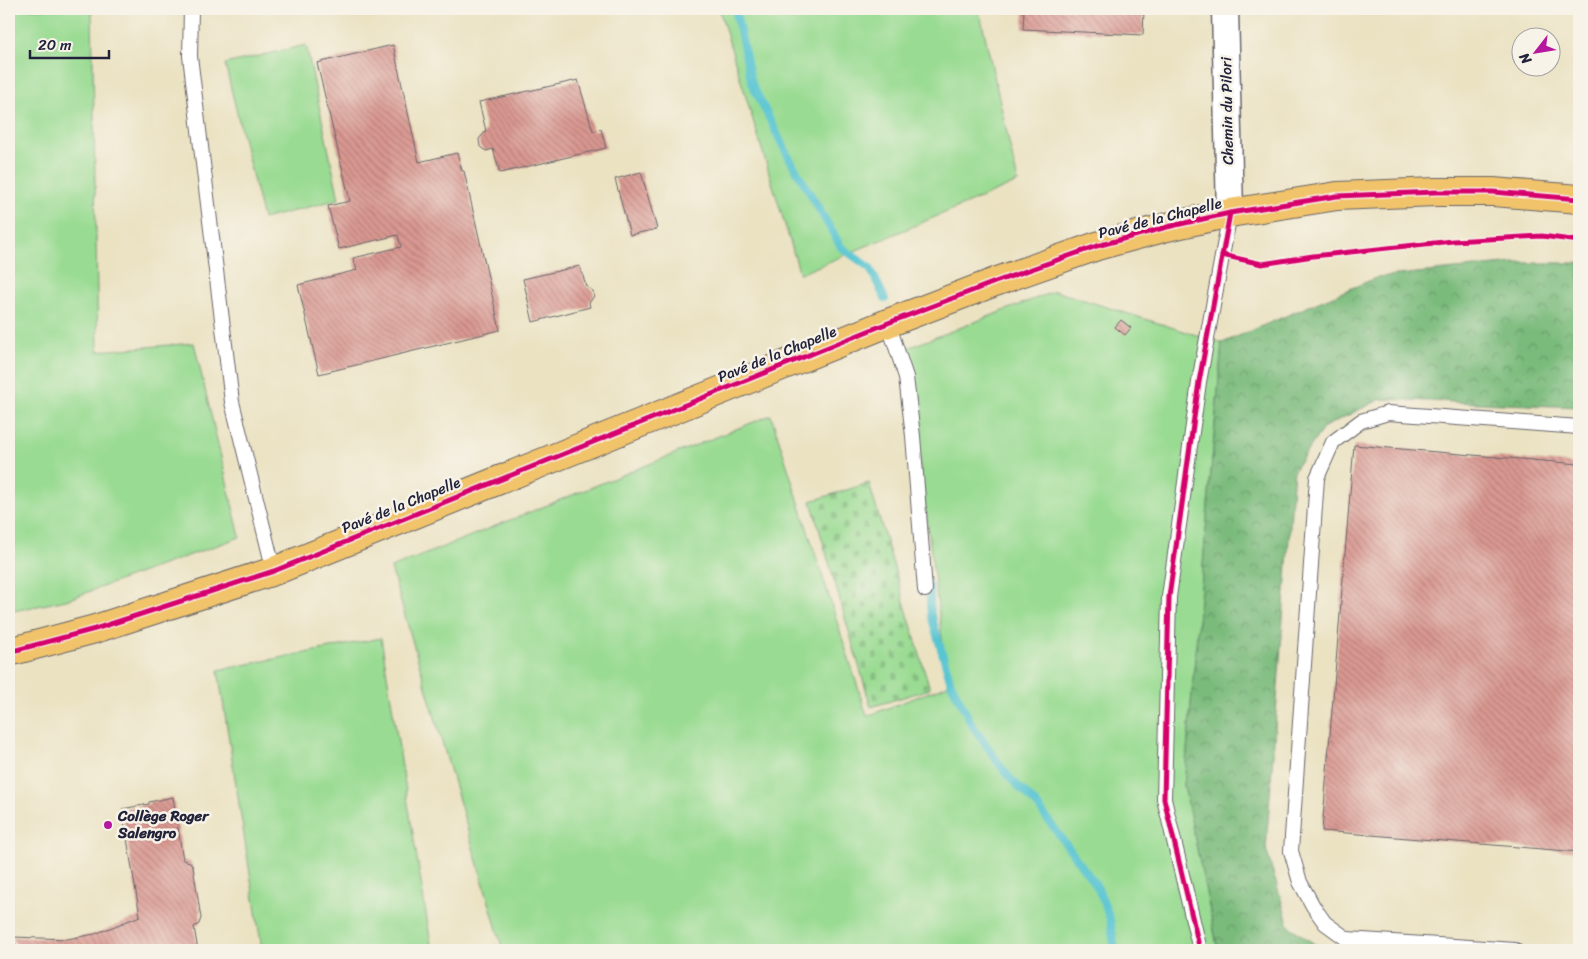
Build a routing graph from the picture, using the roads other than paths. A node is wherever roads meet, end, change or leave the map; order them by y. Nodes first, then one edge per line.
1 (191, 9) edge
2 (1225, 9) edge
3 (1579, 199) edge
4 (1230, 213) junction
5 (888, 323) junction
6 (1579, 427) edge
7 (274, 571) junction
8 (925, 590) dead end
9 (9, 652) edge
10 (1200, 950) edge
11 (1515, 950) edge

1 - 7 lane
2 - 4 street, Chemin du Pilori
3 - 4 main road, Pavé de la Chapelle
4 - 5 main road, Pavé de la Chapelle
4 - 10 lane
5 - 7 main road, Pavé de la Chapelle
5 - 8 lane
6 - 11 lane
7 - 9 main road, Pavé de la Chapelle

